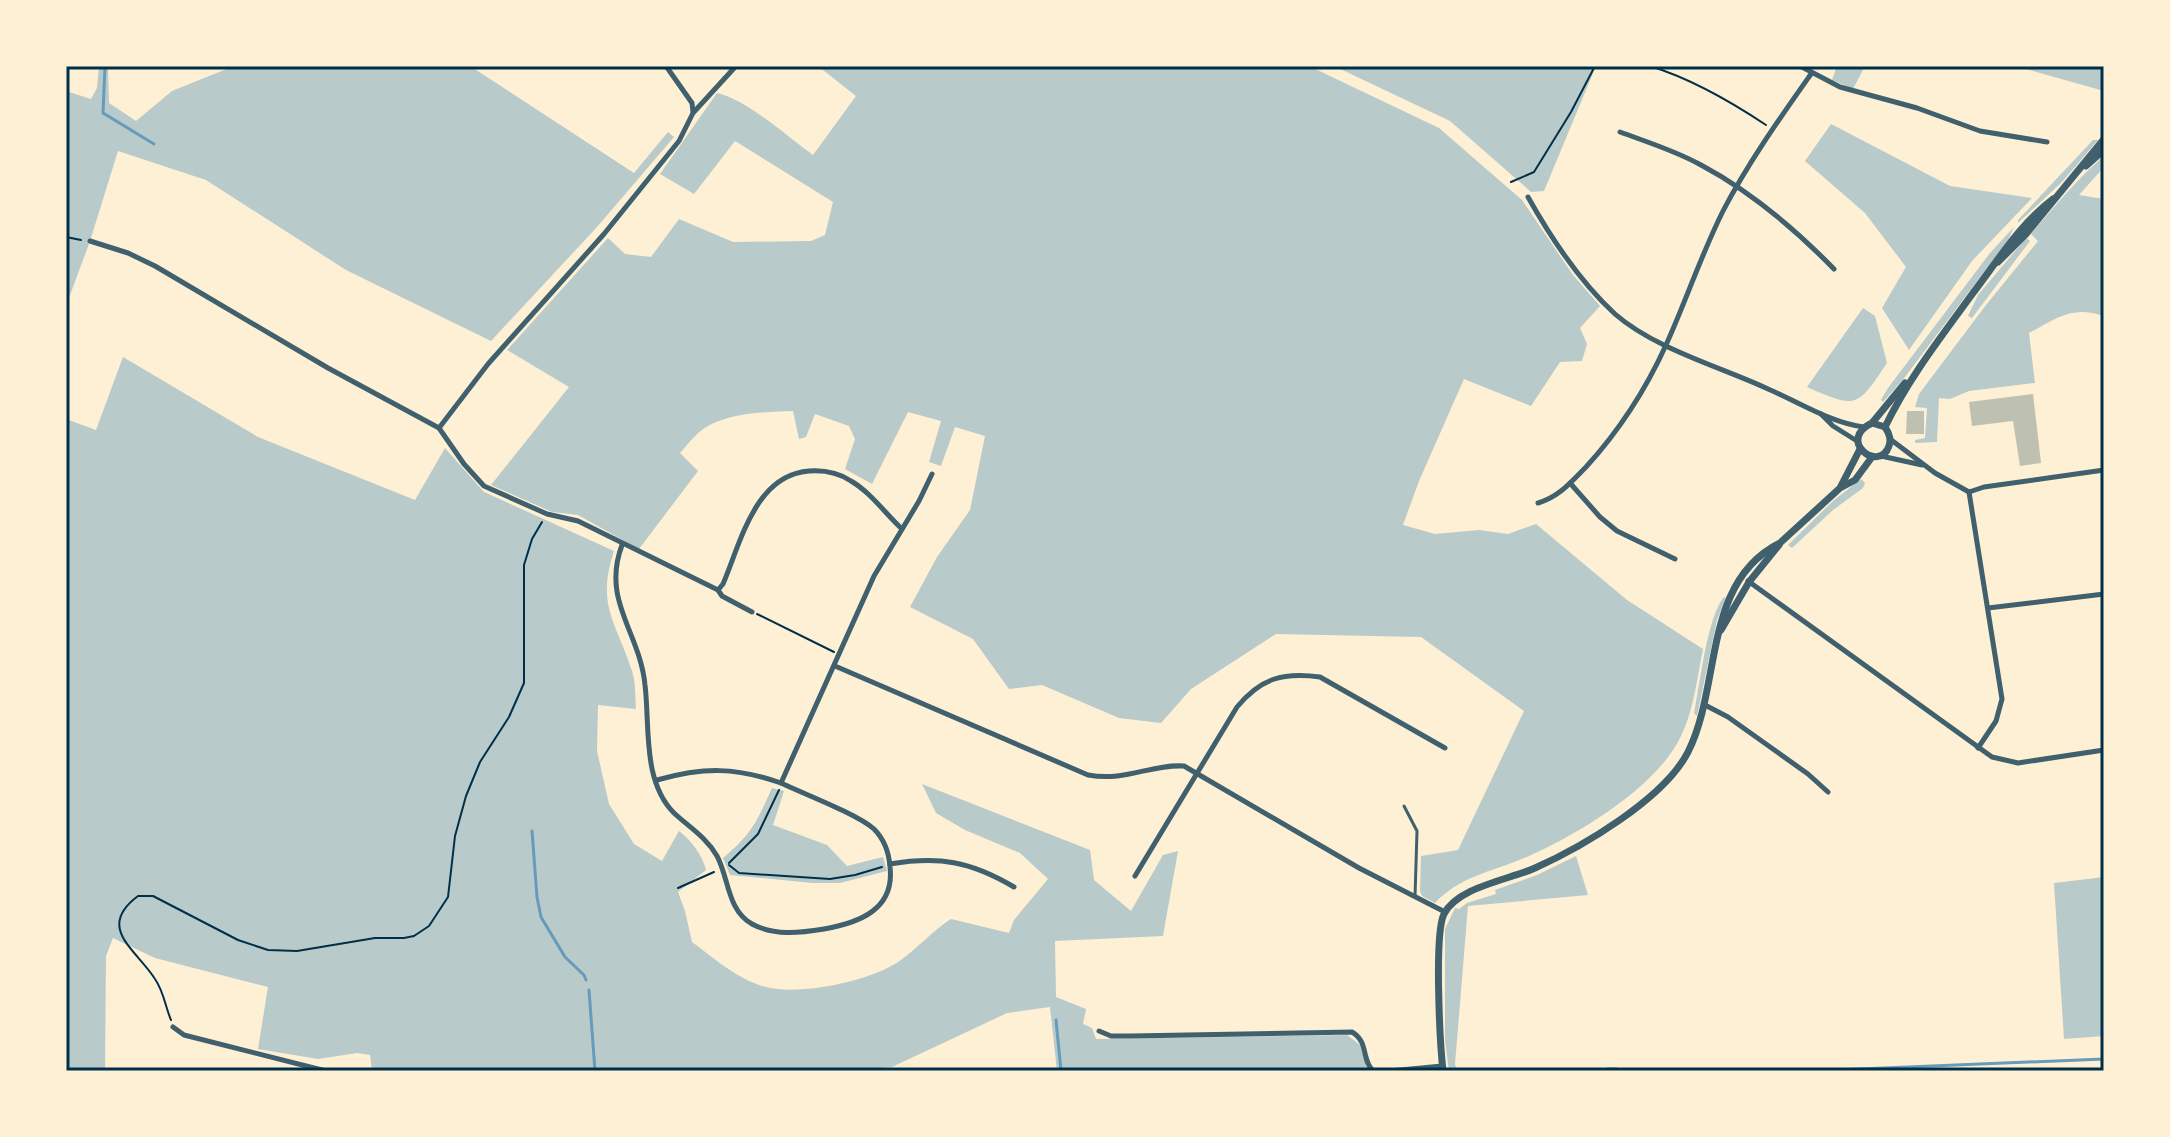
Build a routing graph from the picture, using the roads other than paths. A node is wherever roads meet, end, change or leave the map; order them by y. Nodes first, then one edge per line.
1 (666, 66) edge
2 (736, 66) edge
3 (1800, 66) edge
4 (1811, 74) junction
5 (693, 113) junction
6 (1620, 132) dead end
7 (2104, 139) edge
8 (2047, 142) dead end
9 (2104, 150) edge
10 (2072, 178) junction
11 (1736, 187) junction
12 (1528, 197) dead end
13 (90, 241) road end
14 (1834, 269) dead end
15 (1666, 345) junction
16 (1915, 372) junction
17 (1820, 413) junction
18 (1868, 425) junction
19 (1885, 427) junction
20 (439, 428) junction
21 (1890, 439) junction
22 (1859, 445) junction
23 (1876, 456) junction
24 (1923, 465) junction
25 (2104, 470) edge
26 (932, 474) dead end
27 (1570, 483) junction
28 (1840, 488) junction
29 (1969, 492) junction
30 (1538, 503) dead end
31 (901, 528) junction
32 (1780, 543) junction
33 (622, 545) junction
34 (1675, 559) dead end
35 (1742, 576) junction
36 (1749, 582) junction
37 (718, 590) junction
38 (2104, 594) edge
39 (1988, 608) junction
40 (752, 612) road end
41 (1720, 632) junction
42 (835, 666) junction
43 (1705, 705) junction
44 (1445, 748) dead end
45 (1978, 748) junction
46 (2104, 750) edge
47 (1198, 773) junction
48 (657, 780) junction
49 (781, 783) junction
50 (1828, 792) dead end
51 (1404, 806) dead end
52 (890, 864) junction
53 (1135, 876) dead end
54 (1014, 887) dead end
55 (1415, 897) junction
56 (1445, 912) junction
57 (173, 1027) road end
58 (1099, 1031) dead end
59 (1443, 1068) edge
60 (326, 1071) edge
61 (1373, 1071) edge
62 (1390, 1071) edge

1 - 5 street
2 - 5 street
3 - 4 street
4 - 8 street
4 - 11 street
5 - 20 street
6 - 11 street
7 - 10 street
9 - 10 street
10 - 16 street
11 - 14 street
11 - 15 street
12 - 15 street
13 - 20 street
15 - 17 street
15 - 27 street
16 - 18 street
16 - 19 street
17 - 18 street
17 - 22 street
18 - 19 street
18 - 22 street
19 - 21 street
20 - 33 street
21 - 23 street
21 - 24 street
22 - 23 street
22 - 28 street
23 - 24 street
23 - 28 street
24 - 29 street
25 - 29 street
26 - 31 street
27 - 30 street
27 - 34 street
28 - 32 street
29 - 39 street
31 - 37 street
31 - 42 street
32 - 35 street
32 - 36 street
33 - 37 street
33 - 48 street
35 - 36 street
35 - 41 street
36 - 41 street
36 - 45 street
37 - 40 street
38 - 39 street
39 - 45 street
41 - 43 street
42 - 47 street
42 - 49 street
43 - 50 street
43 - 56 street
44 - 47 street
45 - 46 street
47 - 53 street
47 - 55 street
48 - 49 street
48 - 52 street
49 - 52 street
51 - 55 lane
52 - 54 street
55 - 56 street
56 - 59 street
57 - 60 street
58 - 61 street
59 - 62 street

